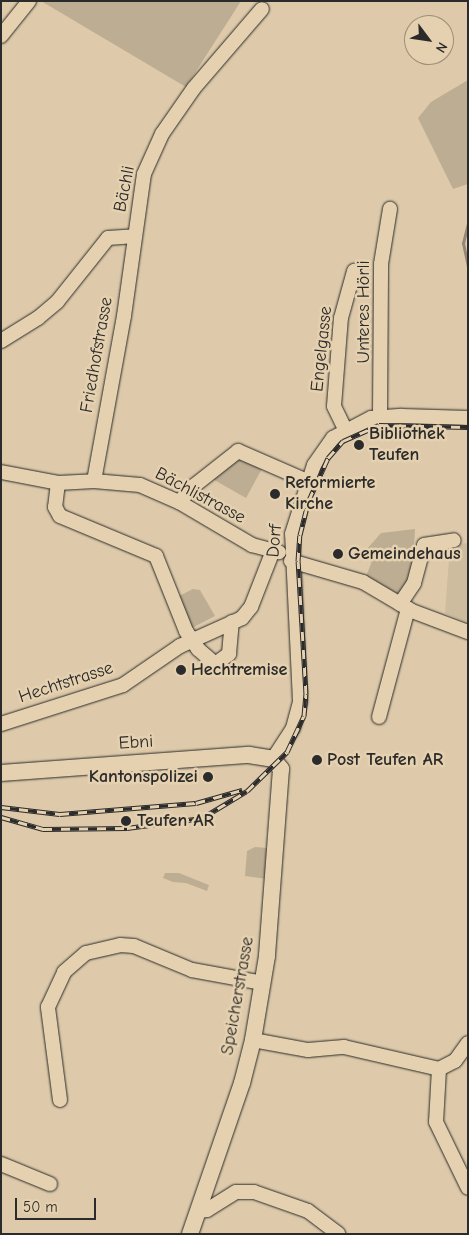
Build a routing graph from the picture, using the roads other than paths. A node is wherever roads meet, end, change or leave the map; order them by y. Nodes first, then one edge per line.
1 (29, 1) edge
2 (262, 9) dead end
3 (1, 36) edge
4 (390, 209) dead end
5 (135, 236) junction
6 (354, 271) dead end
7 (1, 341) edge
8 (380, 416) junction
9 (468, 418) edge
10 (345, 429) junction
11 (1, 472) edge
12 (94, 481) junction
13 (307, 481) junction
14 (58, 483) junction
15 (179, 502) junction
16 (454, 540) dead end
17 (272, 553) junction
18 (291, 556) junction
19 (404, 607) junction
20 (232, 622) junction
21 (468, 632) edge
22 (191, 640) junction
23 (378, 717) dead end
24 (1, 724) edge
25 (273, 759) junction
26 (1, 774) edge
27 (263, 983) junction
28 (253, 1040) junction
29 (468, 1043) edge
30 (439, 1069) junction
31 (60, 1100) dead end
32 (1, 1164) edge
33 (50, 1184) dead end
34 (468, 1188) edge
35 (198, 1210) junction
36 (190, 1234) edge
37 (338, 1234) edge

1 - 3 street
2 - 5 street, Bächli
4 - 8 street, Unteres Hörli
5 - 7 street, Bächli
5 - 12 street, Friedhofstrasse
6 - 10 street, Engelgasse
8 - 9 street, Dorf
8 - 10 street, Dorf
10 - 13 street, Dorf
11 - 14 street, Bächlistrasse
12 - 14 street, Bächlistrasse
12 - 15 street, Bächlistrasse
13 - 15 street
13 - 18 street, Dorf
14 - 22 street
15 - 17 street, Bächlistrasse
16 - 19 street
17 - 18 street
17 - 20 street, Hechtstrasse
18 - 19 street
18 - 25 street, Dorf
19 - 21 street
19 - 23 street
20 - 22 street, Hechtstrasse
20 - 22 street
22 - 24 street, Hechtstrasse
25 - 26 main road, Ebni
25 - 27 main road, Speicherstrasse
27 - 28 main road, Speicherstrasse
27 - 31 street
28 - 30 street
28 - 35 main road, Speicherstrasse
29 - 30 street
30 - 34 street
32 - 33 street
35 - 36 main road, Speicherstrasse
35 - 37 street

